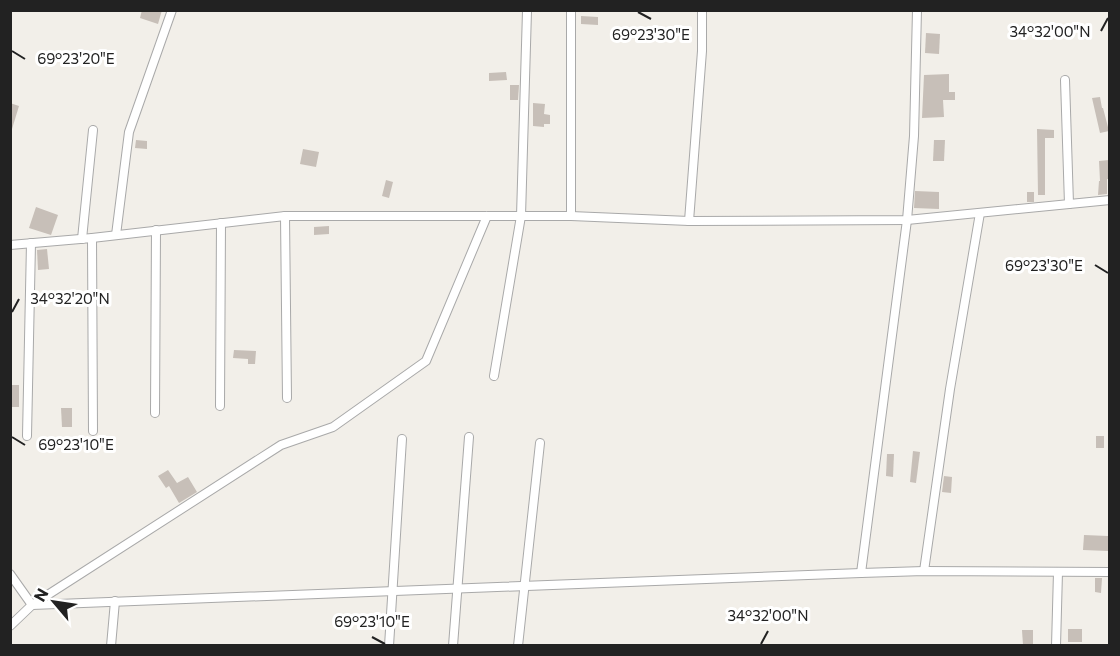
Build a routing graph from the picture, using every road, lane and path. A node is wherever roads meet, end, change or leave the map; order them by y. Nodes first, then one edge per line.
1 (171, 10) edge
2 (571, 10) edge
3 (702, 10) edge
4 (917, 10) edge
5 (527, 11) edge
6 (1065, 80) dead end
7 (93, 130) dead end
8 (1110, 200) edge
9 (1069, 204) junction
10 (980, 213) junction
11 (285, 216) junction
12 (487, 216) junction
13 (520, 216) junction
14 (571, 216) junction
15 (907, 220) junction
16 (689, 221) junction
17 (221, 223) junction
18 (156, 230) junction
19 (116, 235) junction
20 (92, 238) junction
21 (82, 239) junction
22 (31, 243) junction
23 (10, 245) edge
24 (494, 376) dead end
25 (287, 398) dead end
26 (220, 406) dead end
27 (155, 413) dead end
28 (93, 431) dead end
29 (27, 436) dead end
30 (469, 437) dead end
31 (402, 439) dead end
32 (540, 443) dead end
33 (924, 571) junction
34 (1058, 572) junction
35 (1110, 572) edge
36 (861, 573) junction
37 (10, 574) edge
38 (524, 585) junction
39 (458, 588) junction
40 (392, 590) junction
41 (115, 601) junction
42 (32, 605) junction
43 (10, 626) edge
44 (111, 645) edge
45 (389, 645) edge
46 (453, 645) edge
47 (518, 645) edge
48 (1056, 645) edge

1 - 19 street
2 - 14 street
3 - 16 street
4 - 15 street
5 - 13 street
6 - 9 street
7 - 21 street
8 - 9 street
9 - 10 street
10 - 15 street
10 - 33 street
11 - 12 street
11 - 17 street
11 - 25 street
12 - 13 street
12 - 42 street
13 - 14 street
13 - 24 street
14 - 16 street
15 - 16 street
15 - 36 street
17 - 18 street
17 - 26 street
18 - 19 street
18 - 27 street
19 - 20 street
20 - 21 street
20 - 28 street
21 - 22 street
22 - 23 street
22 - 29 street
30 - 39 street
31 - 40 street
32 - 38 street
33 - 34 street
33 - 36 street
34 - 35 street
34 - 48 street
36 - 38 street
37 - 42 street
38 - 39 street
38 - 47 street
39 - 40 street
39 - 46 street
40 - 41 street
40 - 45 street
41 - 42 street
41 - 44 street
42 - 43 street

